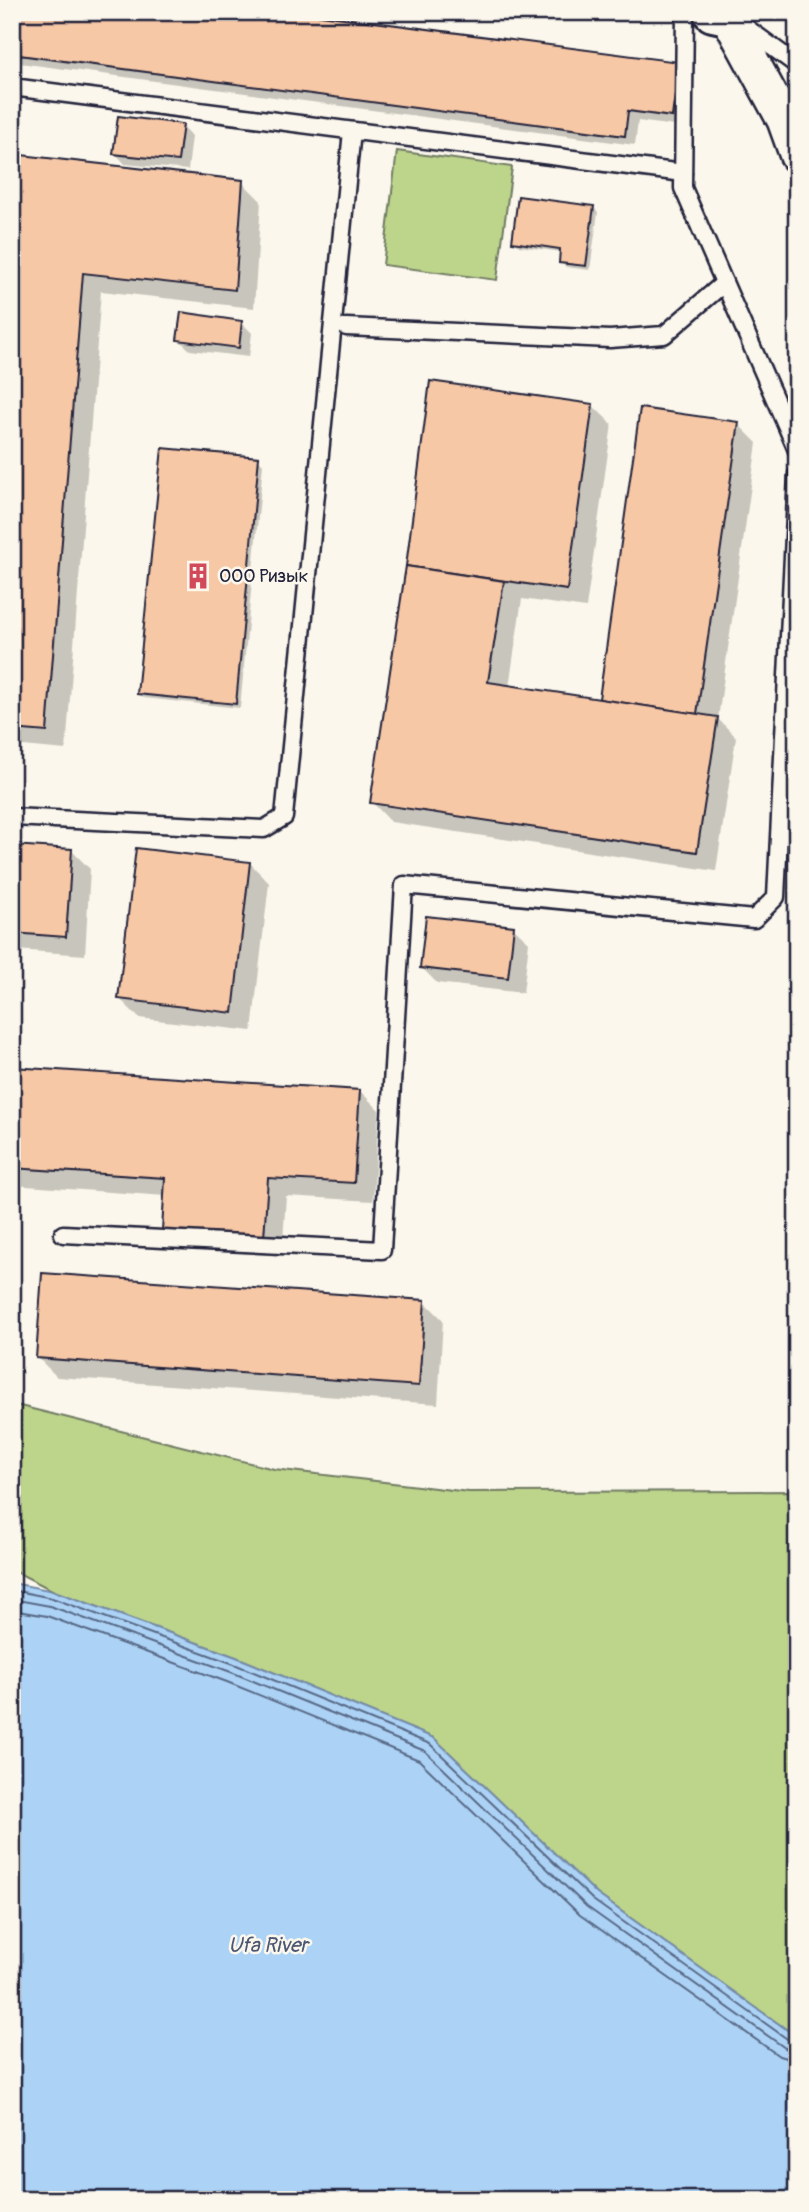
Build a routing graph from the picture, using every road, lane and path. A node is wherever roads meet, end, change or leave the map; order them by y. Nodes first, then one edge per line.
1 (685, 12) edge
2 (723, 13) edge
3 (797, 65) edge
4 (12, 87) edge
5 (352, 131) junction
6 (797, 156) edge
7 (683, 173) junction
8 (724, 283) junction
9 (346, 327) dead end
10 (797, 450) edge
11 (797, 475) edge
12 (12, 817) edge
13 (63, 1234) dead end

1 - 7 lane
2 - 3 lane
2 - 6 street
4 - 5 lane
5 - 7 lane
5 - 12 lane
7 - 8 lane
8 - 9 lane
8 - 10 lane
11 - 13 lane

